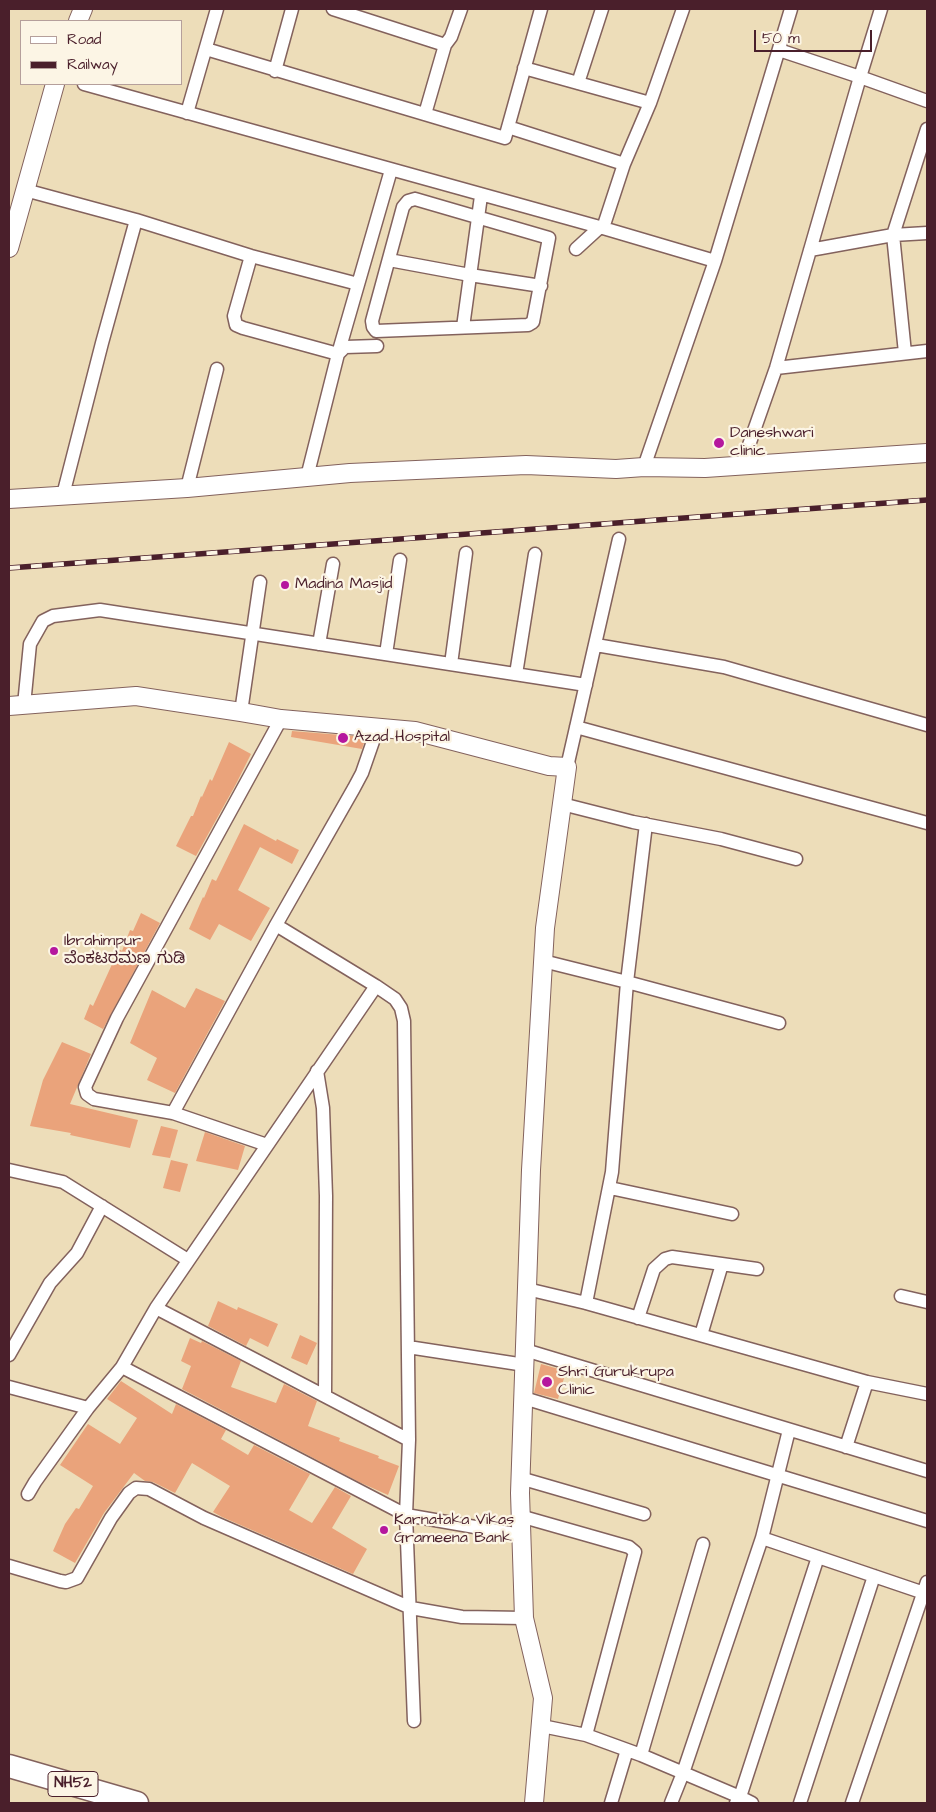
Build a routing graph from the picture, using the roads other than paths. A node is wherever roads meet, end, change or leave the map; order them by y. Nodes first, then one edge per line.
1 (217, 9) edge
2 (292, 9) edge
3 (334, 9) edge
4 (461, 9) edge
5 (542, 9) edge
6 (602, 9) edge
7 (683, 9) edge
8 (791, 9) edge
9 (881, 9) edge
10 (445, 45) junction
11 (206, 49) junction
12 (778, 50) junction
13 (524, 68) junction
14 (275, 71) junction
15 (860, 77) junction
16 (578, 83) junction
17 (55, 85) edge
18 (88, 85) edge
19 (927, 100) edge
20 (650, 103) junction
21 (187, 113) junction
22 (425, 114) junction
23 (508, 127) junction
24 (927, 129) edge
25 (624, 164) junction
26 (391, 170) junction
27 (25, 190) junction
28 (481, 196) junction
29 (478, 217) junction
30 (136, 220) junction
31 (603, 228) junction
32 (927, 233) edge
33 (893, 234) junction
34 (9, 248) edge
35 (576, 249) dead end
36 (810, 250) junction
37 (250, 256) junction
38 (389, 260) junction
39 (715, 261) junction
40 (470, 275) junction
41 (358, 284) junction
42 (540, 286) junction
43 (463, 327) junction
44 (377, 346) dead end
45 (927, 351) edge
46 (338, 354) junction
47 (905, 354) junction
48 (776, 368) junction
49 (217, 369) dead end
50 (927, 453) edge
51 (742, 465) junction
52 (644, 467) junction
53 (307, 477) junction
54 (187, 488) junction
55 (63, 496) junction
56 (9, 499) edge
57 (619, 539) dead end
58 (466, 553) dead end
59 (535, 554) dead end
60 (400, 560) dead end
61 (333, 564) dead end
62 (260, 582) dead end
63 (253, 634) junction
64 (319, 644) junction
65 (596, 645) junction
66 (386, 654) junction
67 (451, 664) junction
68 (516, 674) junction
69 (586, 685) junction
70 (16, 706) edge
71 (241, 712) junction
72 (281, 719) junction
73 (927, 725) edge
74 (576, 726) junction
75 (378, 727) junction
76 (567, 767) junction
77 (562, 804) junction
78 (927, 823) edge
79 (646, 824) junction
80 (796, 859) dead end
81 (276, 925) junction
82 (543, 961) junction
83 (627, 982) junction
84 (376, 986) junction
85 (779, 1023) dead end
86 (317, 1071) junction
87 (173, 1113) junction
88 (266, 1145) junction
89 (10, 1173) edge
90 (610, 1188) junction
91 (102, 1206) junction
92 (732, 1214) dead end
93 (188, 1260) junction
94 (722, 1264) junction
95 (757, 1269) dead end
96 (527, 1289) junction
97 (901, 1296) dead end
98 (927, 1302) edge
99 (586, 1303) junction
100 (156, 1308) junction
101 (638, 1318) junction
102 (701, 1336) junction
103 (408, 1347) junction
104 (9, 1355) edge
105 (525, 1358) junction
106 (122, 1367) junction
107 (867, 1382) junction
108 (9, 1387) edge
109 (927, 1394) edge
110 (325, 1396) junction
111 (524, 1398) junction
112 (88, 1408) junction
113 (789, 1430) junction
114 (409, 1440) junction
115 (846, 1447) junction
116 (927, 1471) edge
117 (778, 1476) junction
118 (520, 1478) junction
119 (28, 1494) dead end
120 (644, 1514) dead end
121 (406, 1515) junction
122 (520, 1516) junction
123 (927, 1522) edge
124 (521, 1535) junction
125 (762, 1538) junction
126 (703, 1544) dead end
127 (818, 1557) junction
128 (9, 1566) edge
129 (874, 1576) junction
130 (926, 1590) edge
131 (411, 1608) junction
132 (524, 1618) junction
133 (414, 1721) dead end
134 (542, 1726) junction
135 (586, 1735) junction
136 (628, 1750) junction
137 (641, 1755) junction
138 (9, 1766) edge
139 (684, 1772) junction
140 (738, 1800) edge
141 (137, 1803) edge
142 (534, 1803) edge
143 (611, 1803) edge
144 (671, 1803) edge
145 (752, 1803) edge
146 (800, 1803) edge
147 (852, 1803) edge

1 - 11 street
2 - 14 street
3 - 10 street
4 - 10 street
5 - 13 street
6 - 16 street
7 - 20 street
8 - 12 street
9 - 15 street
10 - 22 street
11 - 14 street
11 - 21 street
12 - 15 street
12 - 39 street
13 - 16 street
13 - 23 street
14 - 22 street
15 - 19 street
15 - 36 street
16 - 20 street
17 - 27 street
18 - 21 street
20 - 25 street
21 - 26 street
22 - 23 street
23 - 25 street
24 - 33 street
25 - 31 street
26 - 28 street
26 - 41 street
27 - 30 street
27 - 34 street
28 - 29 street
28 - 31 street
29 - 38 street
29 - 40 street
29 - 42 street
30 - 37 street
30 - 55 street
31 - 35 street
31 - 39 street
32 - 33 street
33 - 36 street
33 - 47 street
36 - 48 street
37 - 41 street
37 - 46 street
38 - 40 street
38 - 43 street
39 - 52 street
40 - 42 street
40 - 43 street
41 - 46 street
42 - 43 street
44 - 46 street
45 - 47 street
46 - 53 street
47 - 48 street
48 - 51 street
49 - 54 street
50 - 51 street
51 - 52 street
52 - 53 street
53 - 54 street
54 - 55 street
55 - 56 street
57 - 65 street
58 - 67 street
59 - 68 street
60 - 66 street
61 - 64 street
62 - 63 street
63 - 64 street
63 - 70 street
63 - 71 street
64 - 66 street
65 - 69 street
65 - 73 street
66 - 67 street
67 - 68 street
68 - 69 street
69 - 74 street
70 - 71 street
71 - 72 street
72 - 75 street
72 - 87 street
74 - 76 street
74 - 78 street
75 - 76 street
75 - 81 street
76 - 77 street
77 - 79 street
77 - 82 street
79 - 80 street
79 - 83 street
81 - 84 street
81 - 87 street
82 - 83 street
82 - 96 street
83 - 85 street
83 - 90 street
84 - 86 street
84 - 103 street
86 - 88 street
86 - 110 street
87 - 88 street
88 - 93 street
89 - 91 street
90 - 92 street
90 - 99 street
91 - 93 street
91 - 104 street
93 - 100 street
94 - 95 street
94 - 101 street
94 - 102 street
96 - 99 street
96 - 105 street
97 - 98 street
99 - 101 street
100 - 106 street
100 - 110 street
101 - 102 street
102 - 107 street
103 - 105 street
103 - 114 street
105 - 111 street
105 - 113 street
106 - 112 street
106 - 121 street
107 - 109 street
107 - 115 street
108 - 112 street
110 - 114 street
111 - 117 street
111 - 118 street
112 - 119 street
113 - 115 street
113 - 117 street
114 - 121 street
115 - 116 street
117 - 123 street
117 - 125 street
118 - 120 street
118 - 122 street
121 - 124 street
121 - 131 street
122 - 124 street
122 - 135 street
124 - 132 street
125 - 127 street
125 - 139 street
126 - 137 street
127 - 129 street
127 - 140 street
128 - 131 street
129 - 130 street
129 - 146 street
130 - 147 street
131 - 132 street
131 - 133 street
132 - 134 street
134 - 135 street
134 - 142 street
135 - 136 street
136 - 137 street
136 - 143 street
137 - 139 street
138 - 141 highway, NH52
139 - 140 street
139 - 144 street
140 - 145 street

